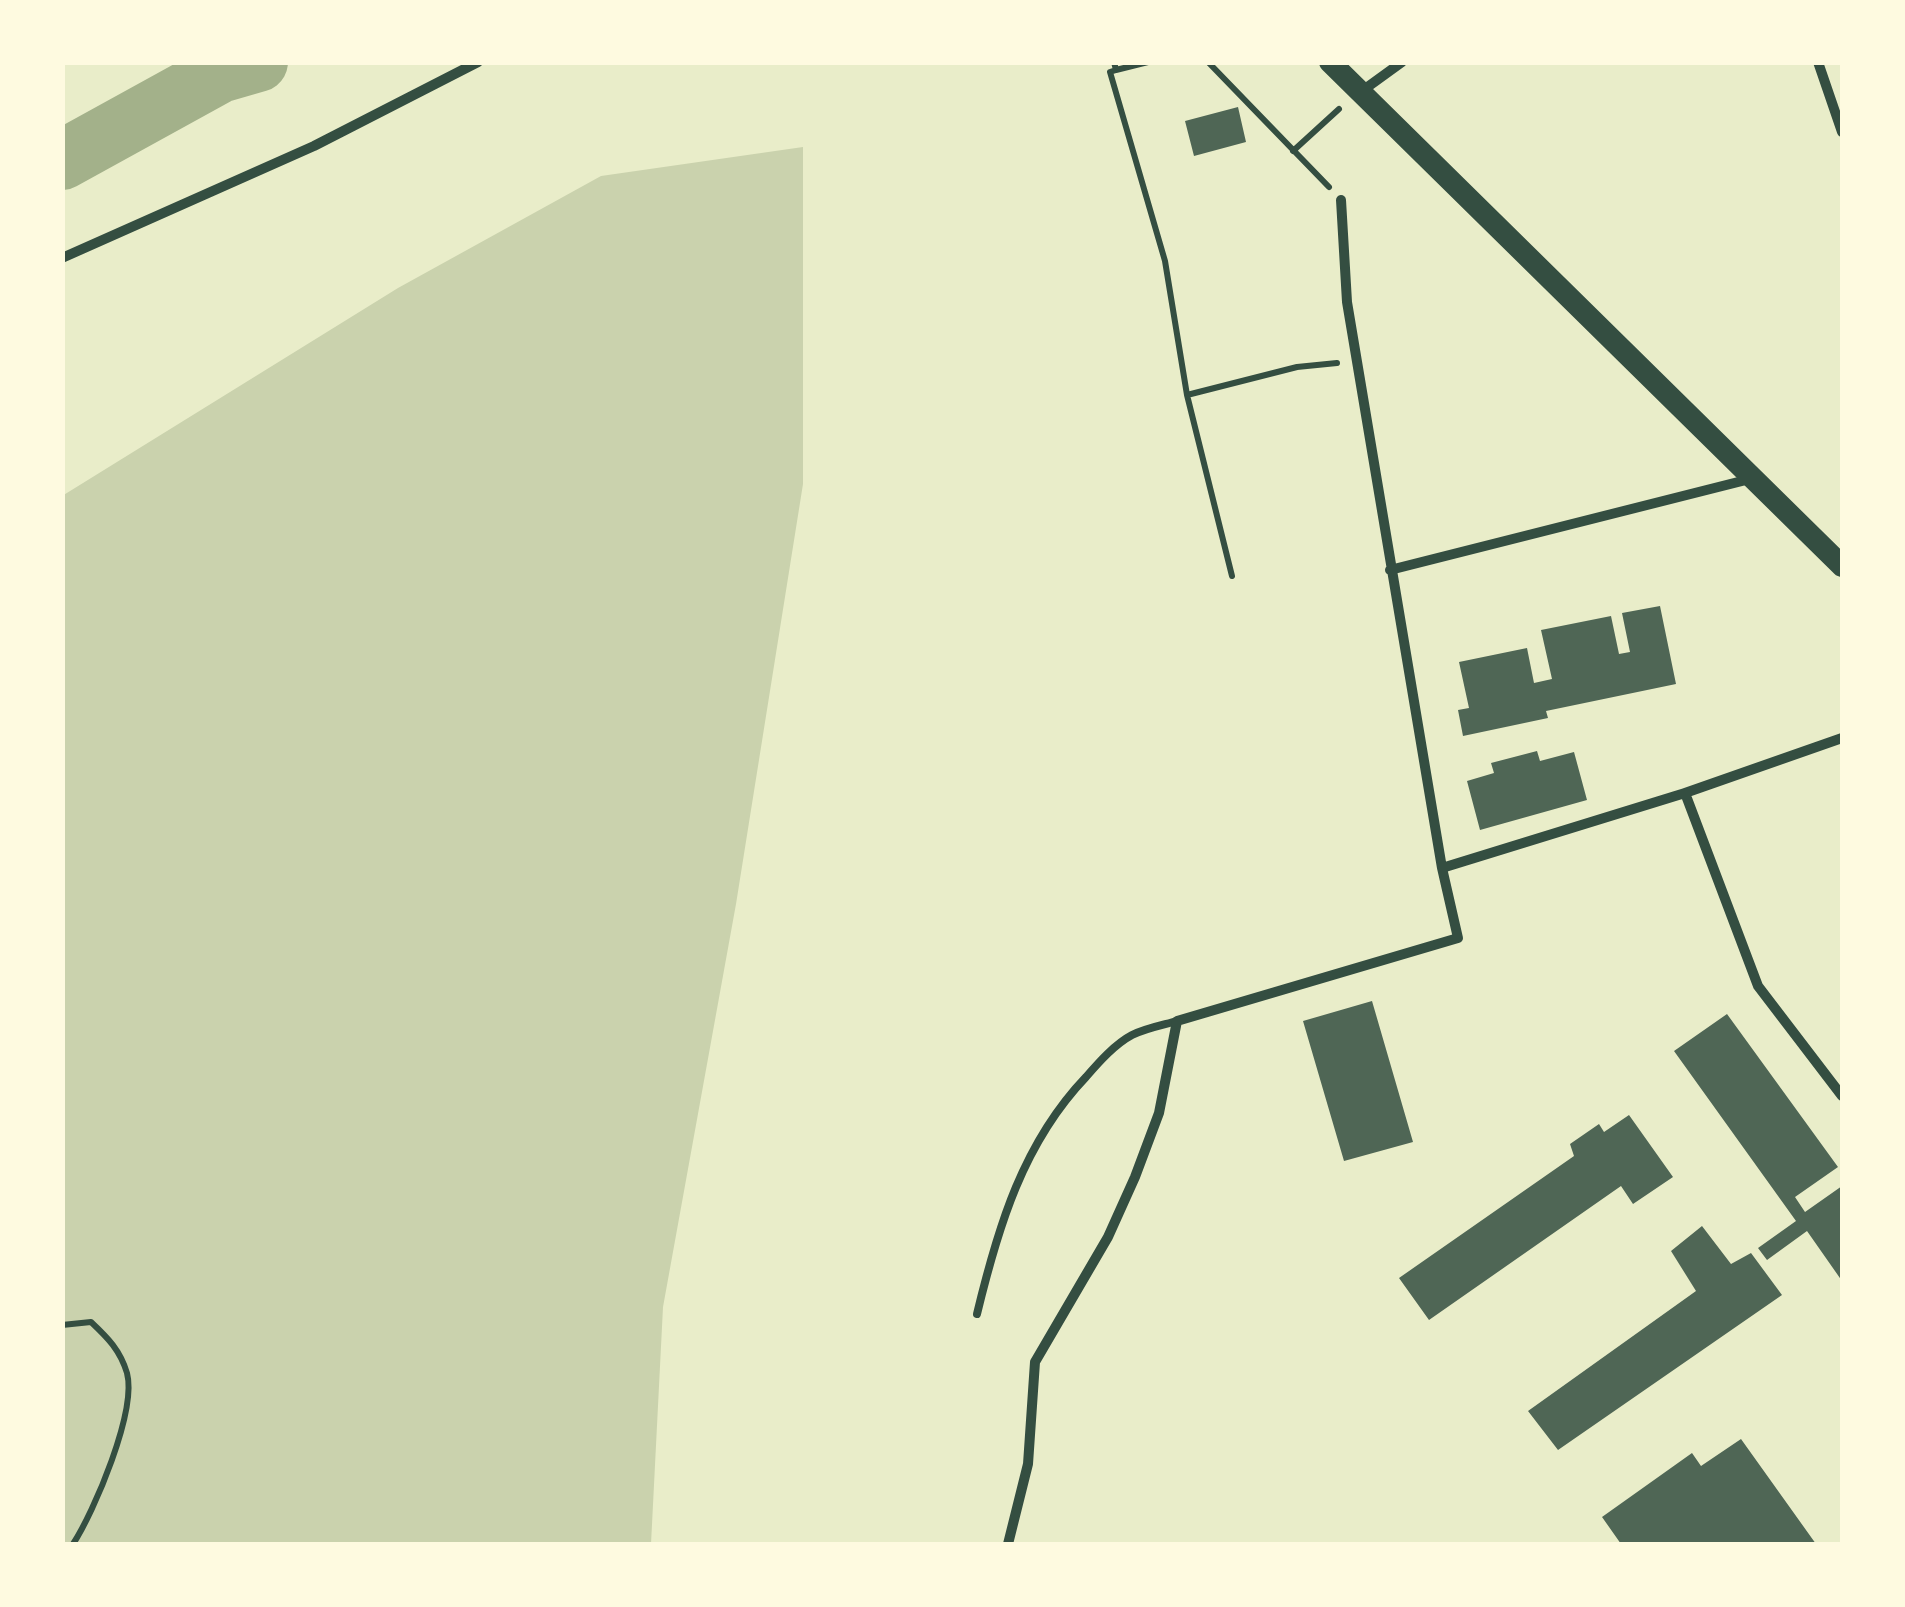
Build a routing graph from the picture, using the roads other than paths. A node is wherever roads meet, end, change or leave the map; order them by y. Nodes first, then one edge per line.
1 (478, 62) edge
2 (1330, 62) edge
3 (1402, 62) edge
4 (1818, 62) edge
5 (1360, 92) junction
6 (1842, 132) edge
7 (1341, 200) road end
8 (62, 258) edge
9 (1750, 479) junction
10 (1842, 566) edge
11 (1390, 570) junction
12 (1842, 738) edge
13 (1684, 793) junction
14 (1442, 868) junction
15 (1177, 1021) junction
16 (1842, 1096) edge
17 (977, 1314) dead end
18 (1008, 1544) edge

1 - 8 street
2 - 5 highway
3 - 5 street
4 - 6 street
5 - 9 highway
7 - 11 street
9 - 10 highway
9 - 11 street
11 - 14 street
12 - 13 street
13 - 14 street
13 - 16 street
14 - 15 street
15 - 17 lane
15 - 18 street

